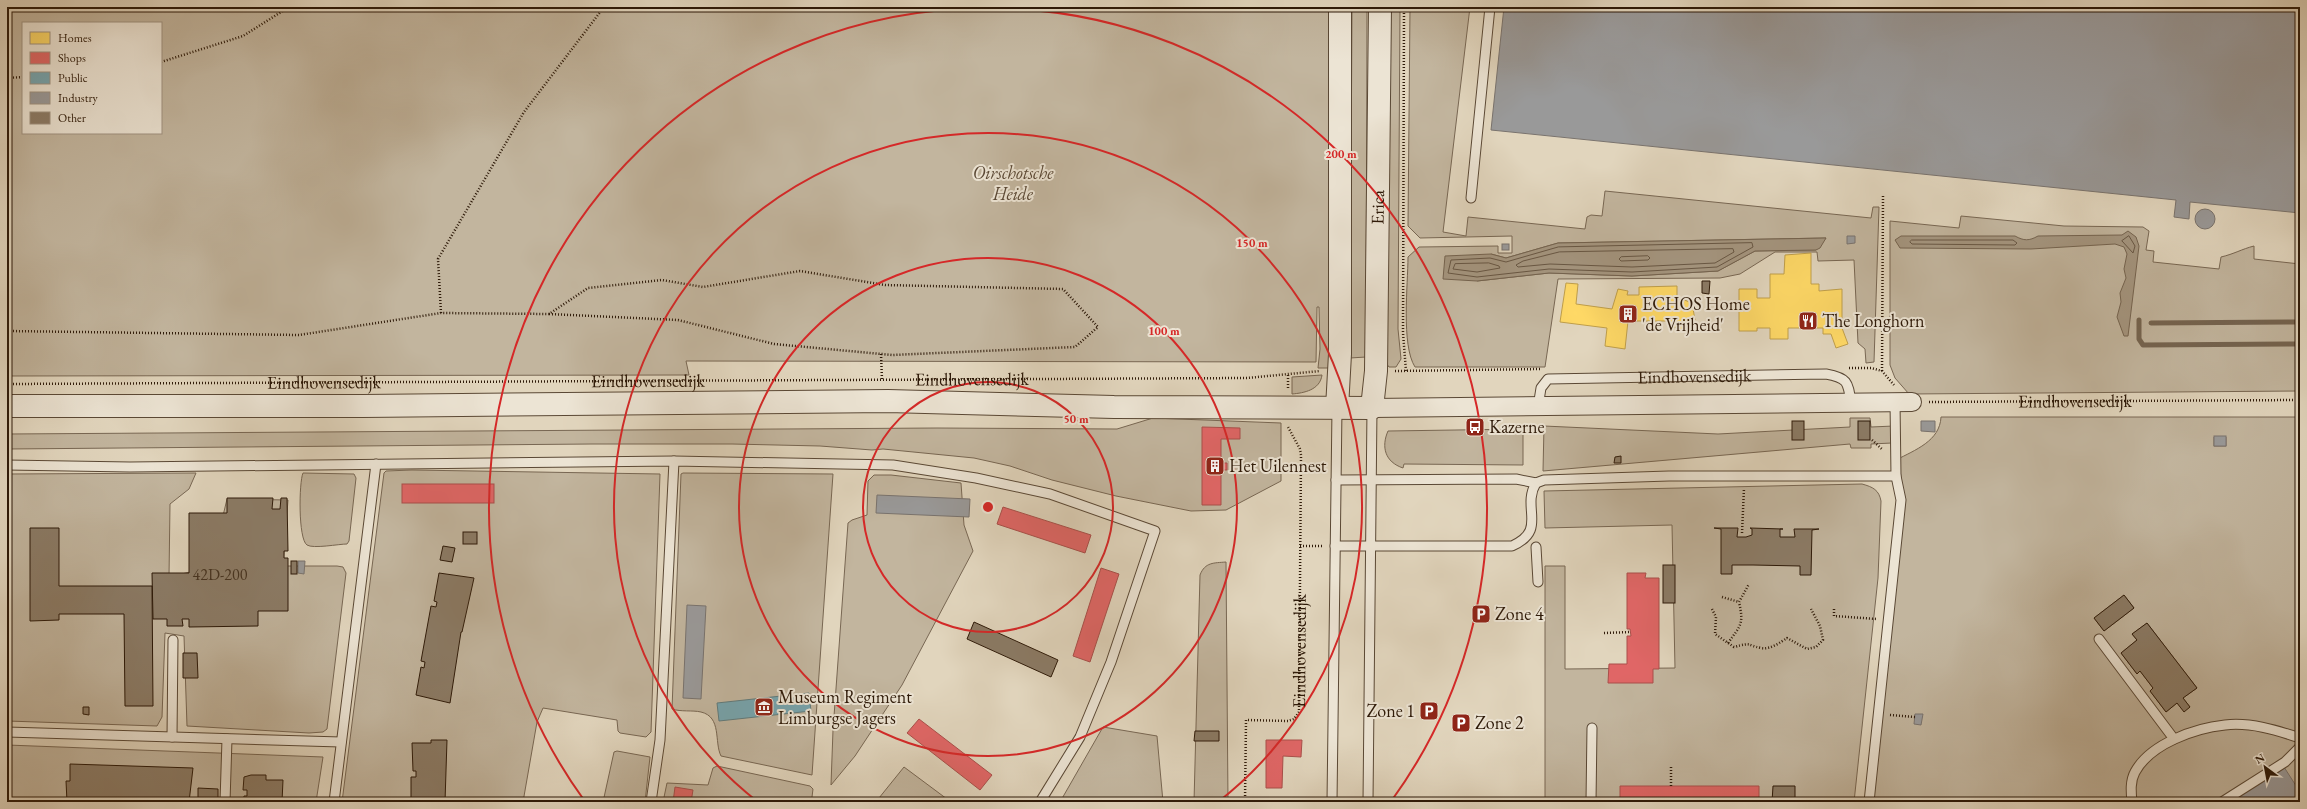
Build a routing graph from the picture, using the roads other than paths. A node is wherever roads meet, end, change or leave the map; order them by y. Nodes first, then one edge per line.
1 (1340, 7) edge
2 (1380, 7) edge
3 (1490, 7) edge
4 (1470, 198) dead end
5 (1904, 402) joint
6 (1851, 403) junction
7 (7, 406) edge
8 (1538, 407) junction
9 (1337, 408) junction
10 (1372, 408) junction
11 (674, 461) junction
12 (376, 464) junction
13 (7, 466) edge
14 (1896, 476) junction
15 (1371, 479) junction
16 (1336, 480) junction
17 (1536, 483) junction
18 (1525, 540) junction
19 (1335, 546) junction
20 (1372, 547) junction
21 (1538, 582) dead end
22 (2099, 639) dead end
23 (173, 640) dead end
24 (1592, 728) dead end
25 (7, 732) edge
26 (172, 737) junction
27 (2300, 738) edge
28 (227, 739) junction
29 (2174, 739) junction
30 (341, 742) junction
31 (2300, 747) edge
32 (225, 802) edge
33 (334, 802) edge
34 (652, 802) edge
35 (1040, 802) edge
36 (1332, 802) edge
37 (1368, 802) edge
38 (1591, 802) edge
39 (1869, 802) edge
40 (2132, 802) edge
41 (2222, 802) edge

1 - 9 street, Erica
2 - 10 street, Erica
3 - 4 lane
5 - 6 street, Eindhovensedijk
5 - 14 lane
6 - 8 street, Eindhovensedijk
6 - 8 lane, Eindhovensedijk
7 - 9 street, Eindhovensedijk
8 - 10 street, Eindhovensedijk
9 - 10 street, Eindhovensedijk
9 - 16 lane
10 - 15 lane
11 - 12 lane
11 - 34 lane
11 - 35 lane
12 - 13 lane
12 - 30 lane
14 - 17 lane
14 - 39 lane
15 - 16 lane
15 - 17 lane
15 - 20 lane
16 - 19 lane
17 - 18 lane
18 - 20 lane
18 - 21 lane
19 - 20 lane
19 - 36 lane
20 - 37 lane
22 - 29 lane
23 - 26 lane
24 - 38 lane
25 - 26 lane
26 - 28 lane
27 - 29 lane
28 - 30 lane
28 - 32 lane
29 - 40 lane
30 - 33 lane
31 - 41 lane

